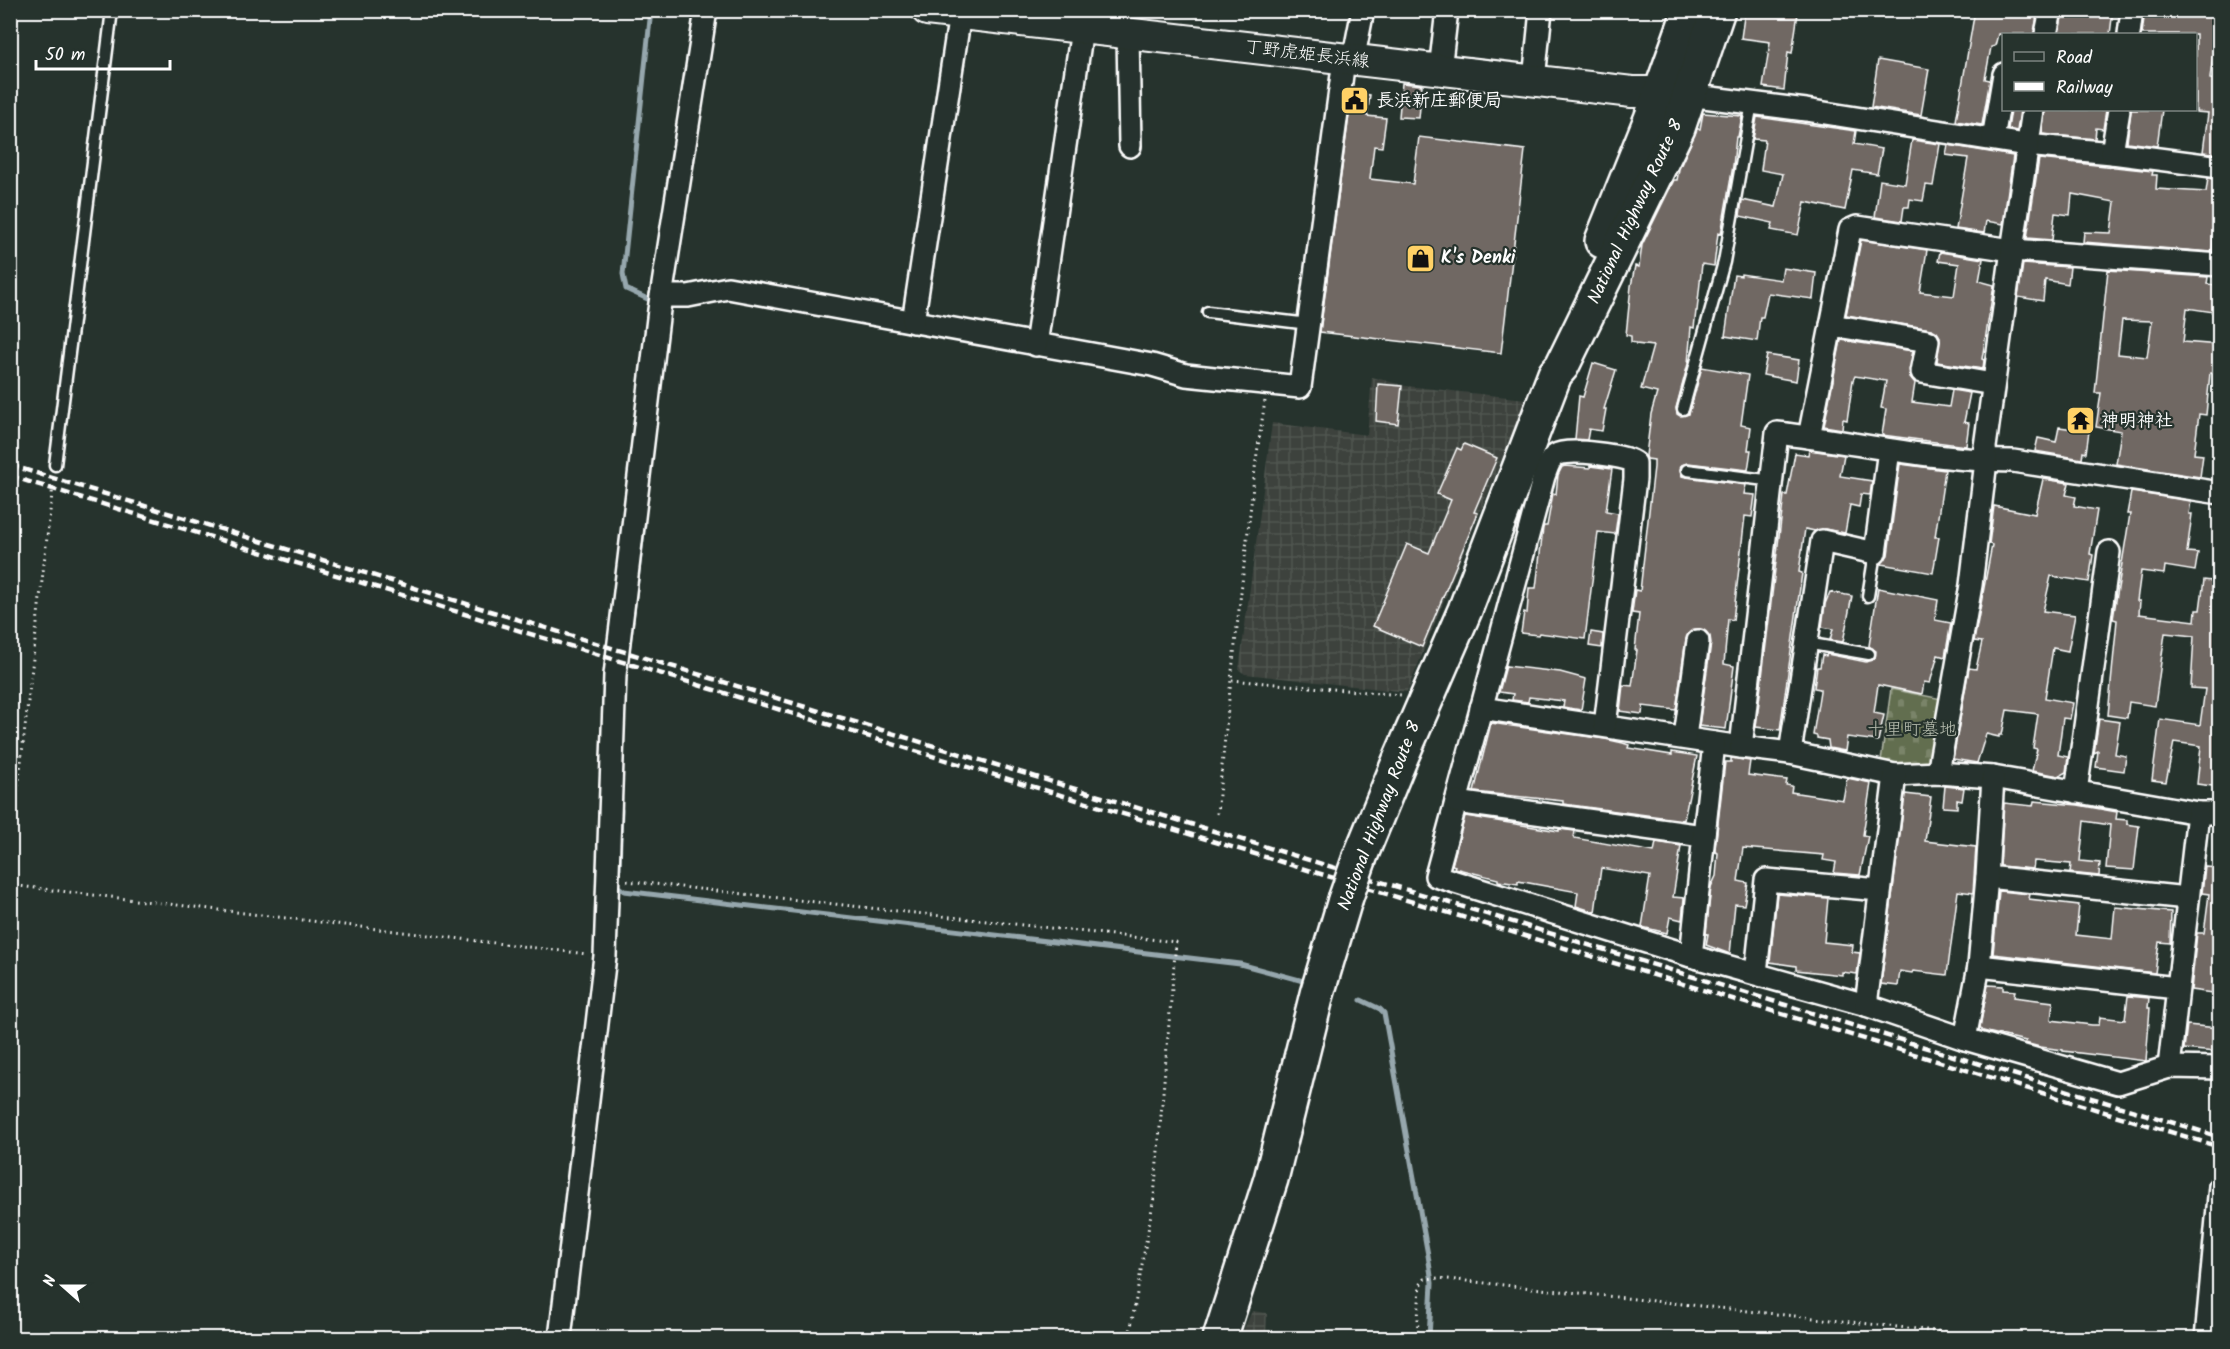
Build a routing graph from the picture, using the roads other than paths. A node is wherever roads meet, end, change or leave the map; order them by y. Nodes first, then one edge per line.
1 (112, 10) edge
2 (706, 10) edge
3 (927, 10) edge
4 (1363, 10) edge
5 (1447, 10) edge
6 (1541, 10) edge
7 (1698, 10) edge
8 (1718, 10) edge
9 (2051, 10) edge
10 (2132, 10) edge
11 (973, 14) edge
12 (1686, 24) edge
13 (1082, 29) junction
14 (2046, 33) edge
15 (2129, 33) edge
16 (1128, 34) junction
17 (1348, 60) junction
18 (1440, 70) junction
19 (1534, 80) junction
20 (2002, 86) edge
21 (1675, 93) junction
22 (1752, 103) junction
23 (2033, 111) edge
24 (2119, 111) edge
25 (1993, 139) junction
26 (2026, 145) junction
27 (1130, 146) dead end
28 (2112, 153) junction
29 (2220, 167) edge
30 (2012, 250) junction
31 (2220, 265) edge
32 (661, 296) junction
33 (1208, 312) dead end
34 (913, 322) junction
35 (1310, 324) junction
36 (1831, 325) junction
37 (1036, 345) junction
38 (1994, 384) junction
39 (1683, 409) dead end
40 (1809, 437) junction
41 (1889, 450) junction
42 (1986, 461) junction
43 (55, 465) road end
44 (1687, 470) dead end
45 (1773, 481) junction
46 (2219, 487) edge
47 (2109, 552) dead end
48 (1875, 553) junction
49 (1868, 596) dead end
50 (1698, 641) dead end
51 (1806, 643) junction
52 (1869, 654) dead end
53 (1481, 708) junction
54 (1605, 726) junction
55 (1685, 737) junction
56 (1714, 743) junction
57 (1741, 747) junction
58 (1790, 753) junction
59 (1938, 773) junction
60 (1895, 775) junction
61 (1993, 777) junction
62 (2076, 792) junction
63 (1456, 802) junction
64 (2198, 813) junction
65 (2220, 813) edge
66 (1704, 836) junction
67 (1987, 878) junction
68 (1880, 890) junction
69 (2187, 898) junction
70 (1691, 956) junction
71 (1979, 966) junction
72 (1756, 973) junction
73 (2177, 988) junction
74 (1866, 1005) junction
75 (1965, 1039) junction
76 (2169, 1067) junction
77 (2220, 1068) edge
78 (2220, 1186) edge
79 (560, 1338) edge
80 (1220, 1338) edge
81 (2206, 1338) edge

1 - 43 lane
2 - 32 street
3 - 11 main road, 丁野虎姫長浜線
4 - 17 street
5 - 18 street
6 - 19 street
7 - 12 highway, National Highway Route 8
8 - 21 highway, National Highway Route 8
9 - 14 street
10 - 15 street
11 - 13 main road, 丁野虎姫長浜線
11 - 34 street
12 - 21 highway, National Highway Route 8
13 - 16 main road, 丁野虎姫長浜線
13 - 37 street
16 - 17 main road, 丁野虎姫長浜線
16 - 27 street
17 - 18 main road, 丁野虎姫長浜線
17 - 35 street
18 - 19 main road, 丁野虎姫長浜線
19 - 21 main road, 丁野虎姫長浜線
20 - 25 street
21 - 22 street
21 - 80 highway, National Highway Route 8, bridge
22 - 25 street
22 - 39 lane
23 - 26 street
24 - 28 street
25 - 26 street
26 - 28 street
26 - 30 street
28 - 29 street
30 - 31 street
30 - 36 street
30 - 38 street
32 - 34 street
32 - 79 street
33 - 35 lane
34 - 37 street
35 - 37 street
36 - 38 street
36 - 40 street
38 - 42 street
40 - 41 street
40 - 45 street
41 - 42 street
41 - 48 street
42 - 46 street
42 - 59 street
44 - 45 lane
45 - 57 street
47 - 62 street
48 - 49 lane
48 - 51 street
50 - 55 street
51 - 52 lane
51 - 58 street
53 - 54 street
53 - 54 street
53 - 63 street
54 - 55 street
55 - 56 street
56 - 57 street
56 - 66 street
57 - 58 street
58 - 60 street
59 - 60 street
59 - 61 street
60 - 68 street
61 - 62 street
61 - 67 street
62 - 64 street
63 - 66 street
63 - 70 street
64 - 65 street
64 - 69 street
66 - 70 street
67 - 69 street
67 - 71 street
68 - 72 street
68 - 74 street
69 - 73 street
70 - 72 street
71 - 73 street
71 - 75 street
72 - 74 street
73 - 76 street
74 - 75 street
75 - 76 street
76 - 77 street
78 - 81 street

